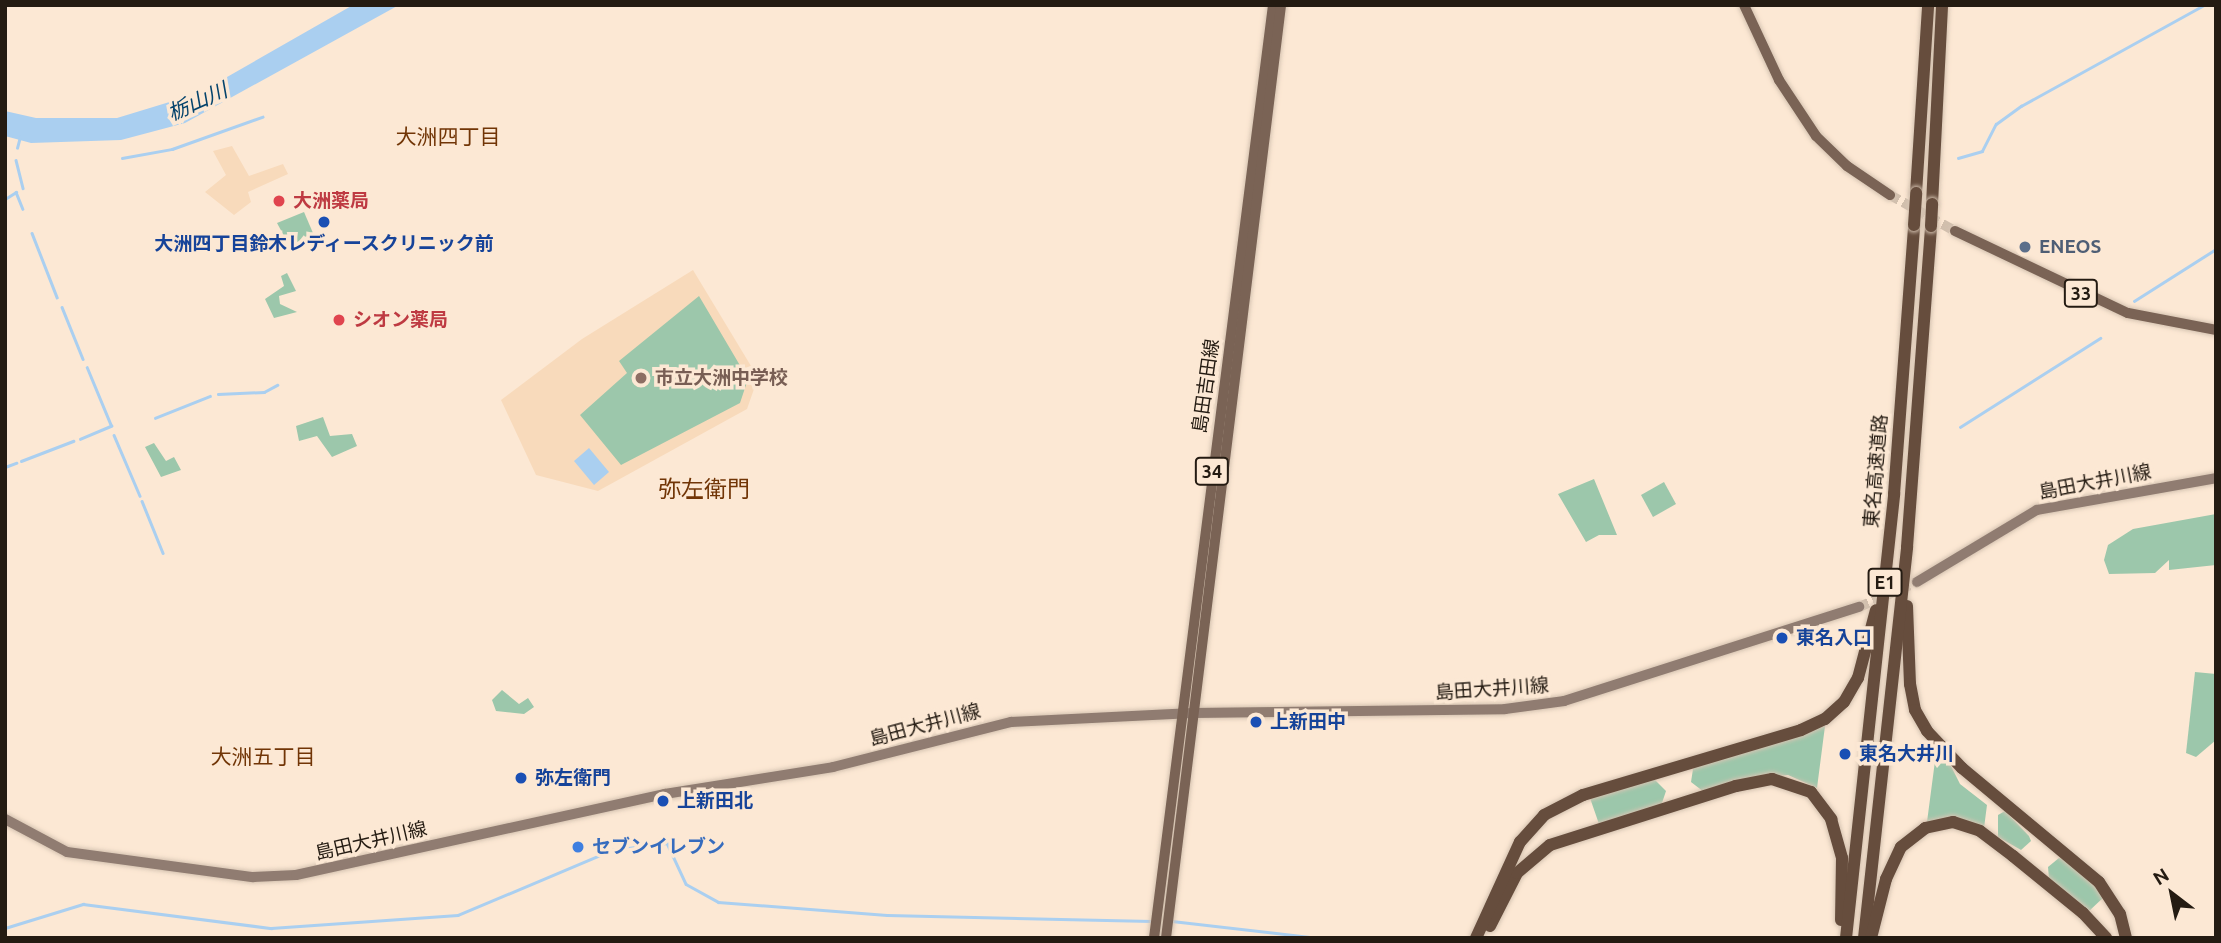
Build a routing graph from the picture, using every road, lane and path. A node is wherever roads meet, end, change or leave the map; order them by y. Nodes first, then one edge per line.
1 (1273, 5) edge
2 (1281, 5) edge
3 (1744, 5) edge
4 (1928, 5) edge
5 (1942, 5) edge
6 (1890, 195) tunnel mouth
7 (1955, 231) tunnel mouth
8 (2216, 330) edge
9 (2216, 478) edge
10 (1894, 494) junction
11 (1907, 547) junction
12 (1917, 582) tunnel mouth
13 (1859, 607) tunnel mouth
14 (1187, 713) junction
15 (5, 819) edge
16 (1154, 938) edge
17 (1166, 938) edge
18 (1476, 938) edge
19 (1485, 938) edge
20 (1844, 938) edge
21 (1864, 938) edge
22 (1871, 938) edge
23 (2105, 938) edge
24 (2126, 938) edge

1 - 14 main road, 島田吉田線 / 34
2 - 14 main road, 島田吉田線 / 34
3 - 6 main road
4 - 10 highway, 東名高速道路 / E1, bridge
5 - 11 highway, 東名高速道路 / E1, bridge
7 - 8 main road, 33
9 - 12 main road, 島田大井川線
10 - 18 highway
10 - 20 highway, 東名高速道路 / E1
11 - 21 highway, 東名高速道路 / E1
11 - 24 highway
13 - 14 main road, 島田大井川線
14 - 15 main road, 島田大井川線
14 - 16 main road, 島田吉田線 / 34
14 - 17 main road, 島田吉田線 / 34
19 - 20 highway
22 - 23 highway

